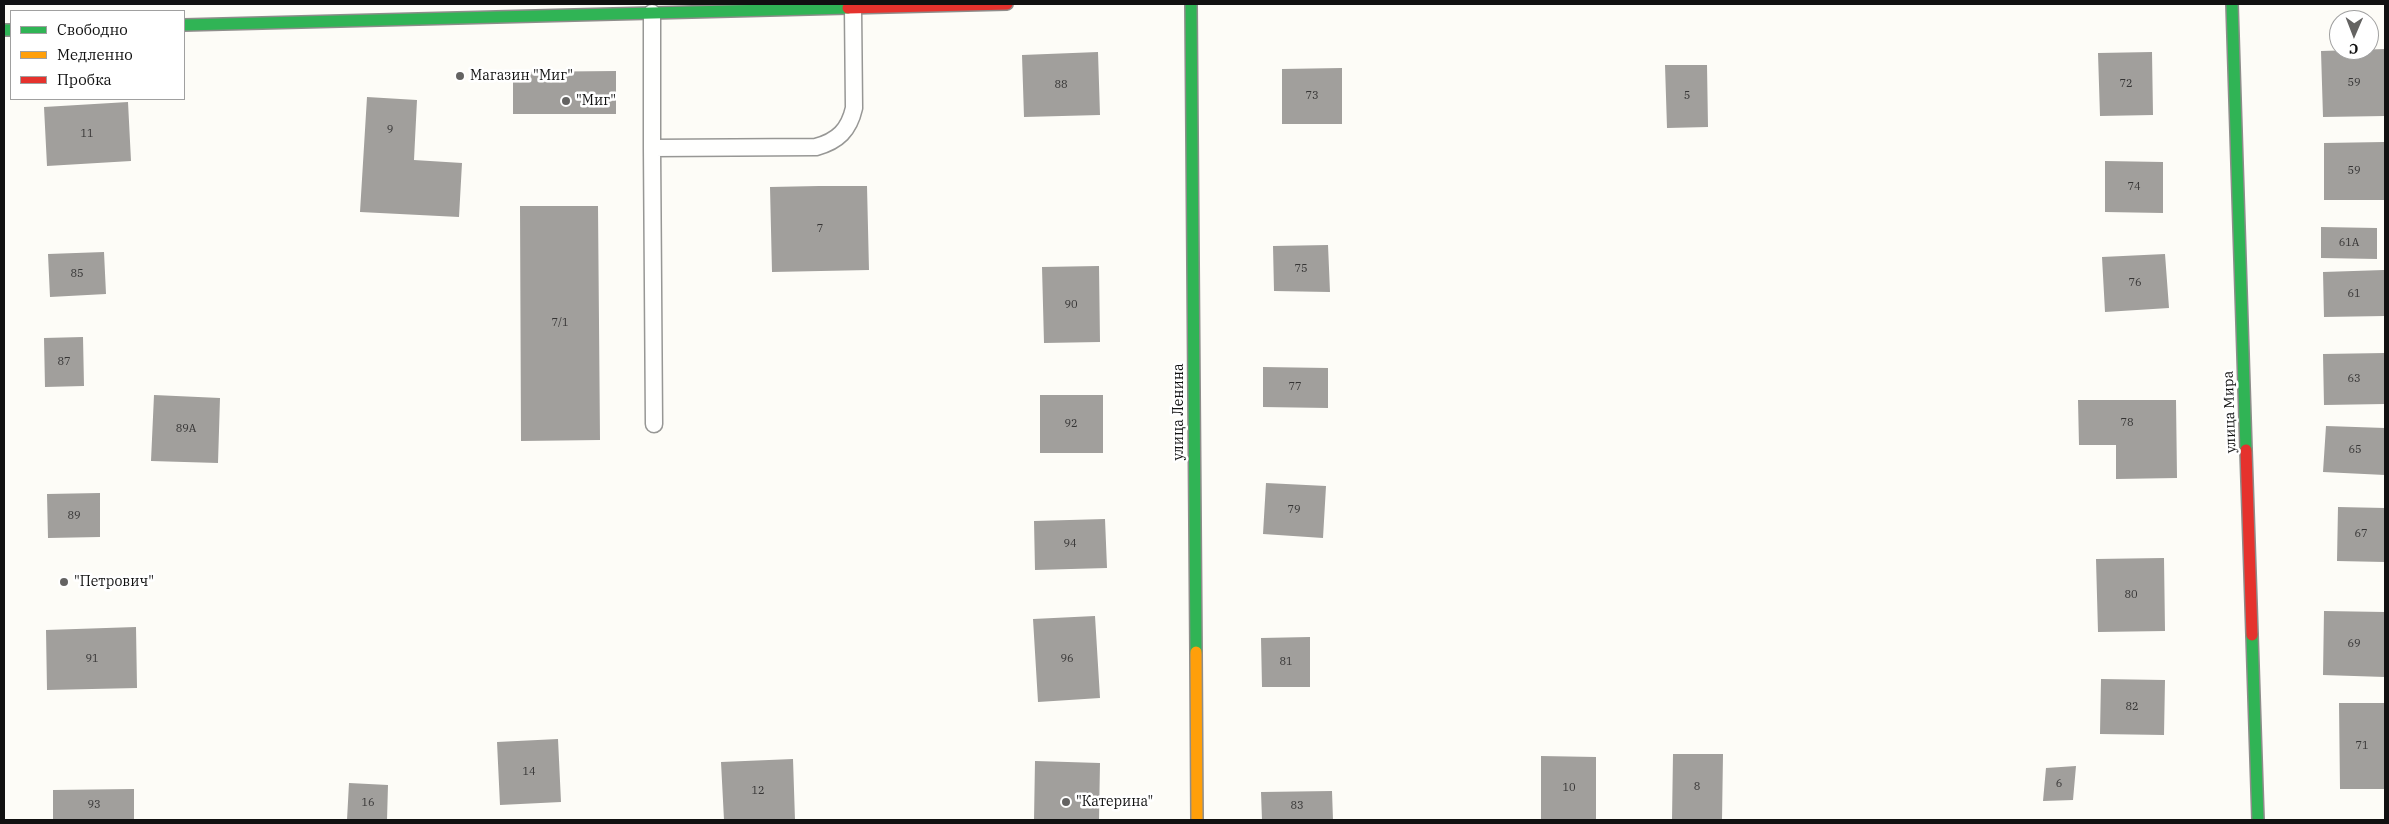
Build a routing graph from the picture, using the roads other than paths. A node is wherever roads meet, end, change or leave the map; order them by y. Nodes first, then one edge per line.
1 (1007, 4) edge
2 (1191, 4) edge
3 (2232, 4) edge
4 (853, 8) junction
5 (652, 13) junction
6 (185, 25) edge
7 (652, 148) junction
8 (654, 424) dead end
9 (1198, 820) edge
10 (2258, 820) edge

1 - 4 street
2 - 9 street, улица Ленина
3 - 10 street, улица Мира
4 - 5 street
4 - 7 lane
5 - 6 street
5 - 7 lane
7 - 8 lane

